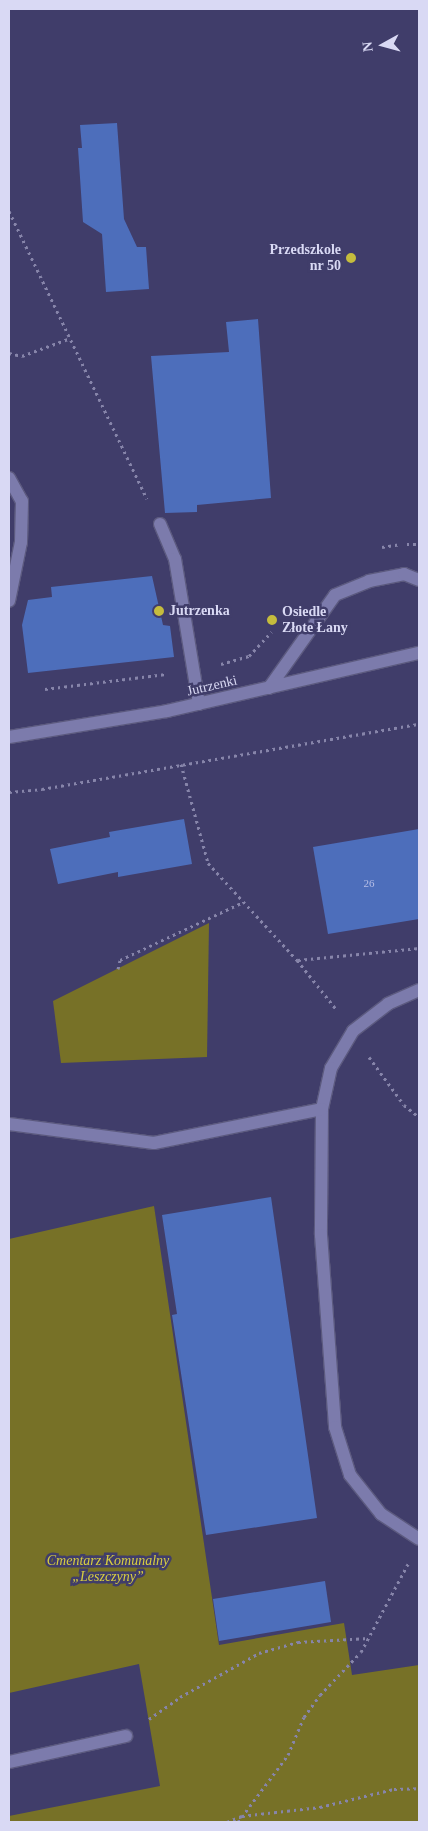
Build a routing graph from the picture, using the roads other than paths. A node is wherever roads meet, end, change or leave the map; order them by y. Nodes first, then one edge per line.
1 (9, 478) edge
2 (160, 524) road end
3 (419, 580) edge
4 (9, 601) edge
5 (419, 653) edge
6 (269, 688) junction
7 (199, 704) junction
8 (9, 737) edge
9 (419, 990) edge
10 (322, 1109) junction
11 (9, 1124) edge
12 (419, 1539) edge
13 (126, 1736) road end
14 (9, 1762) edge

1 - 4 street
2 - 7 street
3 - 6 street
5 - 6 street, Jutrzenki
6 - 7 street, Jutrzenki
7 - 8 street, Jutrzenki
9 - 10 street
10 - 11 street
10 - 12 street
13 - 14 street

